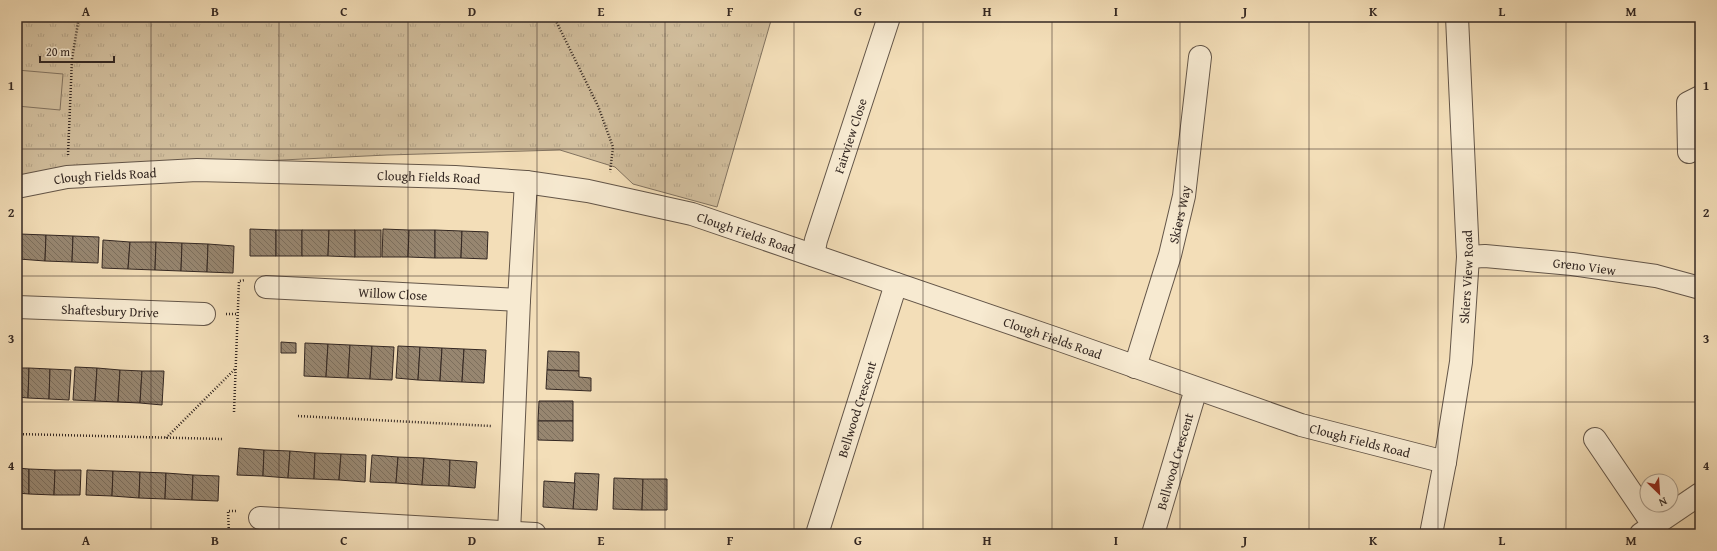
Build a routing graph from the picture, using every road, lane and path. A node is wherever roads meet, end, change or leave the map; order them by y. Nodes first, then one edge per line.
1 (79, 17) edge
2 (554, 17) edge
3 (889, 17) edge
4 (1457, 17) edge
5 (1200, 57) dead end
6 (1700, 98) edge
7 (1689, 152) dead end
8 (67, 177) junction
9 (526, 182) junction
10 (17, 187) edge
11 (608, 195) junction
12 (813, 255) junction
13 (1468, 257) junction
14 (896, 284) junction
15 (266, 287) joint
16 (1700, 288) edge
17 (519, 300) junction
18 (17, 307) edge
19 (204, 314) dead end
20 (236, 367) junction
21 (1135, 367) junction
22 (1196, 389) junction
23 (234, 412) dead end
24 (298, 416) dead end
25 (513, 427) junction
26 (17, 434) edge
27 (166, 438) junction
28 (223, 439) dead end
29 (1595, 439) dead end
30 (1445, 462) junction
31 (1700, 494) edge
32 (260, 518) dead end
33 (1648, 530) edge
34 (509, 533) junction
35 (535, 534) edge
36 (817, 534) edge
37 (1153, 534) edge
38 (1431, 534) edge

1 - 8 path
2 - 11 path
3 - 12 street, Fairview Close
4 - 13 street, Skiers View Road
5 - 21 street, Skiers Way
6 - 7 street
8 - 9 street, Clough Fields Road
8 - 10 street, Clough Fields Road
9 - 11 street, Clough Fields Road
9 - 17 street
11 - 12 street, Clough Fields Road
12 - 14 street, Clough Fields Road
13 - 16 street, Greno View
13 - 30 street, Skiers View Road
14 - 21 street, Clough Fields Road
14 - 36 street, Bellwood Crescent
15 - 17 street, Willow Close
15 - 20 path
17 - 25 street
18 - 19 street, Shaftesbury Drive
20 - 23 path
20 - 27 path
21 - 22 street, Clough Fields Road
22 - 30 street, Clough Fields Road
22 - 37 street, Bellwood Crescent
24 - 25 path
25 - 34 street
26 - 27 path
27 - 28 path
29 - 33 street
30 - 38 street, Skiers View Road
31 - 33 street
32 - 34 street
34 - 35 street

